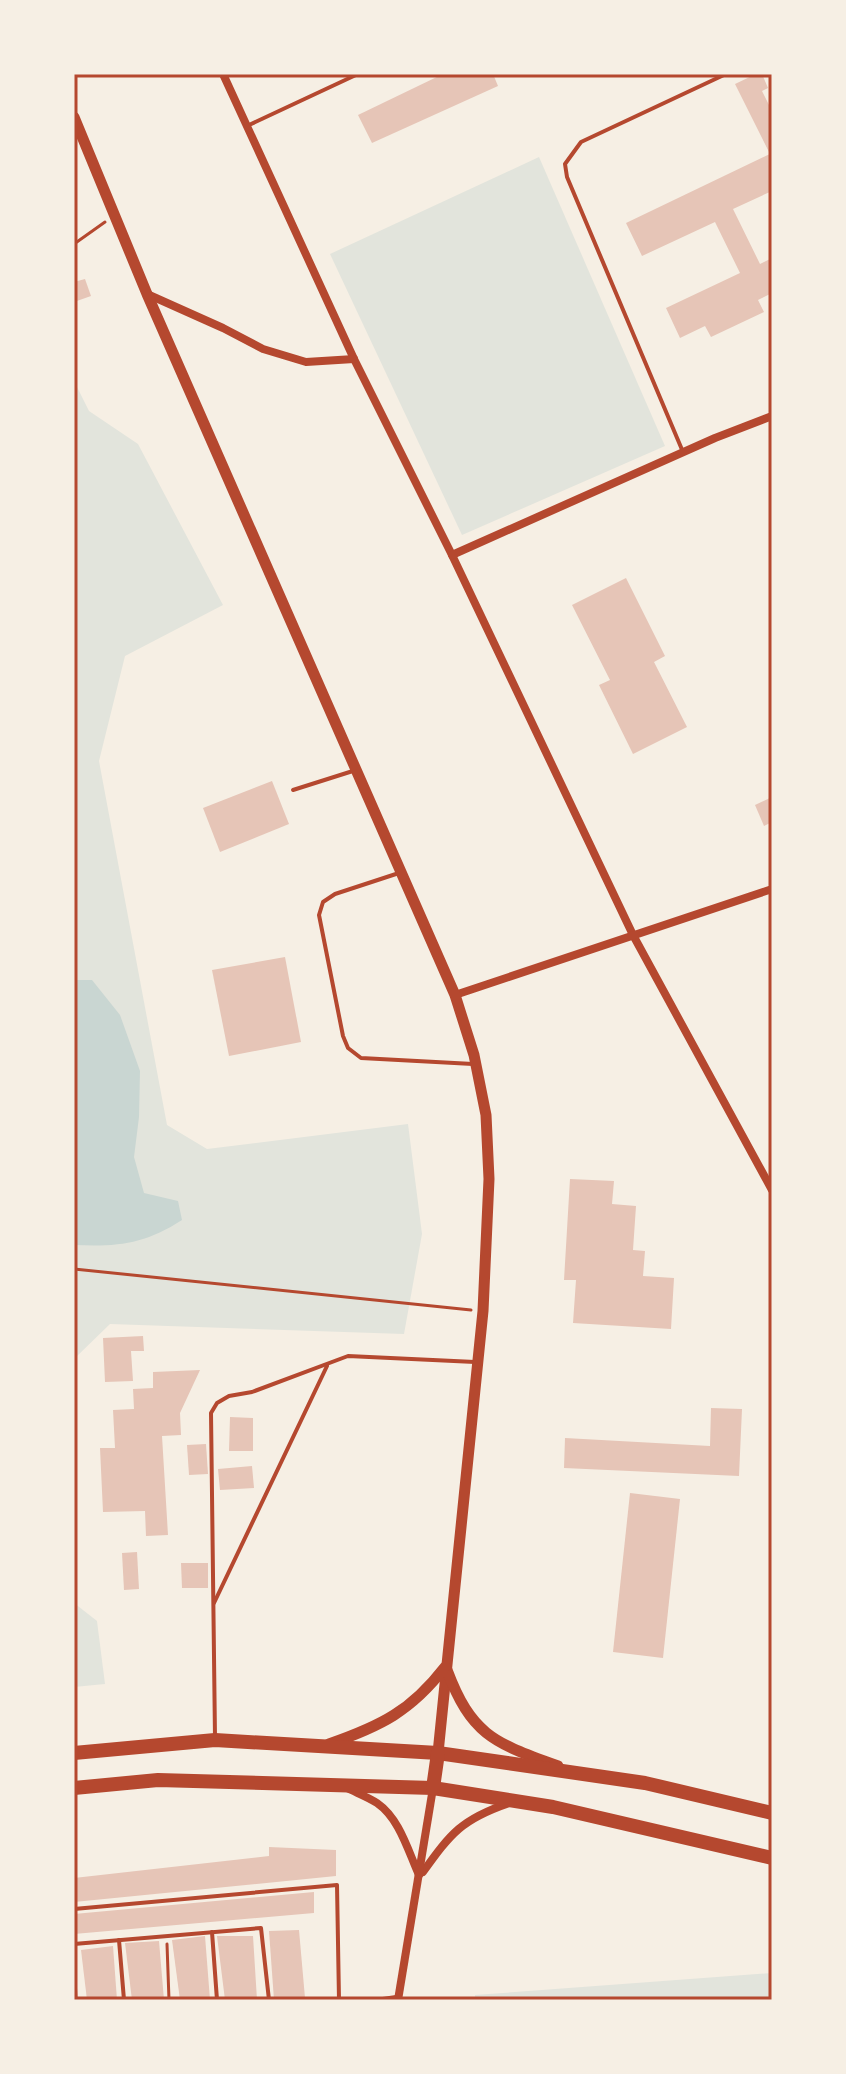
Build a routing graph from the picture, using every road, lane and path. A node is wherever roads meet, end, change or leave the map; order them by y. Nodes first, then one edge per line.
1 (223, 74) edge
2 (358, 74) edge
3 (726, 74) edge
4 (74, 117) edge
5 (247, 126) junction
6 (115, 216) junction
7 (74, 244) edge
8 (147, 294) junction
9 (354, 359) junction
10 (772, 416) edge
11 (683, 452) junction
12 (452, 555) junction
13 (357, 770) junction
14 (293, 790) dead end
15 (401, 872) junction
16 (772, 889) edge
17 (633, 935) junction
18 (455, 995) junction
19 (476, 1064) junction
20 (772, 1190) edge
21 (74, 1269) edge
22 (483, 1311) junction
23 (476, 1362) junction
24 (328, 1364) junction
25 (213, 1605) junction
26 (446, 1666) junction
27 (215, 1740) junction
28 (328, 1745) junction
29 (74, 1753) edge
30 (438, 1753) junction
31 (577, 1773) junction
32 (339, 1784) junction
33 (74, 1788) edge
34 (433, 1788) junction
35 (516, 1801) junction
36 (772, 1813) edge
37 (772, 1858) edge
38 (420, 1876) junction
39 (74, 1909) edge
40 (212, 1932) junction
41 (166, 1936) junction
42 (119, 1940) junction
43 (74, 1944) edge
44 (398, 1998) edge
45 (76, 2000) edge
46 (124, 2000) edge
47 (169, 2000) edge
48 (217, 2000) edge
49 (269, 2000) edge
50 (339, 2000) edge
51 (376, 2000) edge

1 - 5 street
2 - 5 lane
3 - 11 lane
4 - 6 main road
5 - 9 street
6 - 7 path
6 - 8 main road
8 - 9 street
8 - 13 main road
9 - 12 street
10 - 11 street
11 - 12 street
12 - 17 street
13 - 14 lane
13 - 15 main road
15 - 18 main road
15 - 19 lane
16 - 17 street
17 - 18 street
17 - 20 street
18 - 19 main road
19 - 22 main road
21 - 22 path
22 - 23 main road
23 - 24 lane
23 - 26 main road
24 - 25 lane
24 - 25 lane
25 - 27 lane
26 - 28 main road
26 - 30 main road
26 - 31 main road
27 - 28 highway
27 - 29 highway
28 - 30 highway
30 - 31 highway
30 - 34 highway
31 - 36 highway
32 - 33 highway
32 - 34 highway
32 - 38 street
34 - 35 highway
34 - 38 street
35 - 37 highway
35 - 38 street
38 - 44 street
39 - 50 lane
40 - 41 lane
40 - 48 lane
40 - 49 lane
41 - 42 lane
41 - 47 path
42 - 43 lane
42 - 46 lane
43 - 45 path
44 - 51 lane

